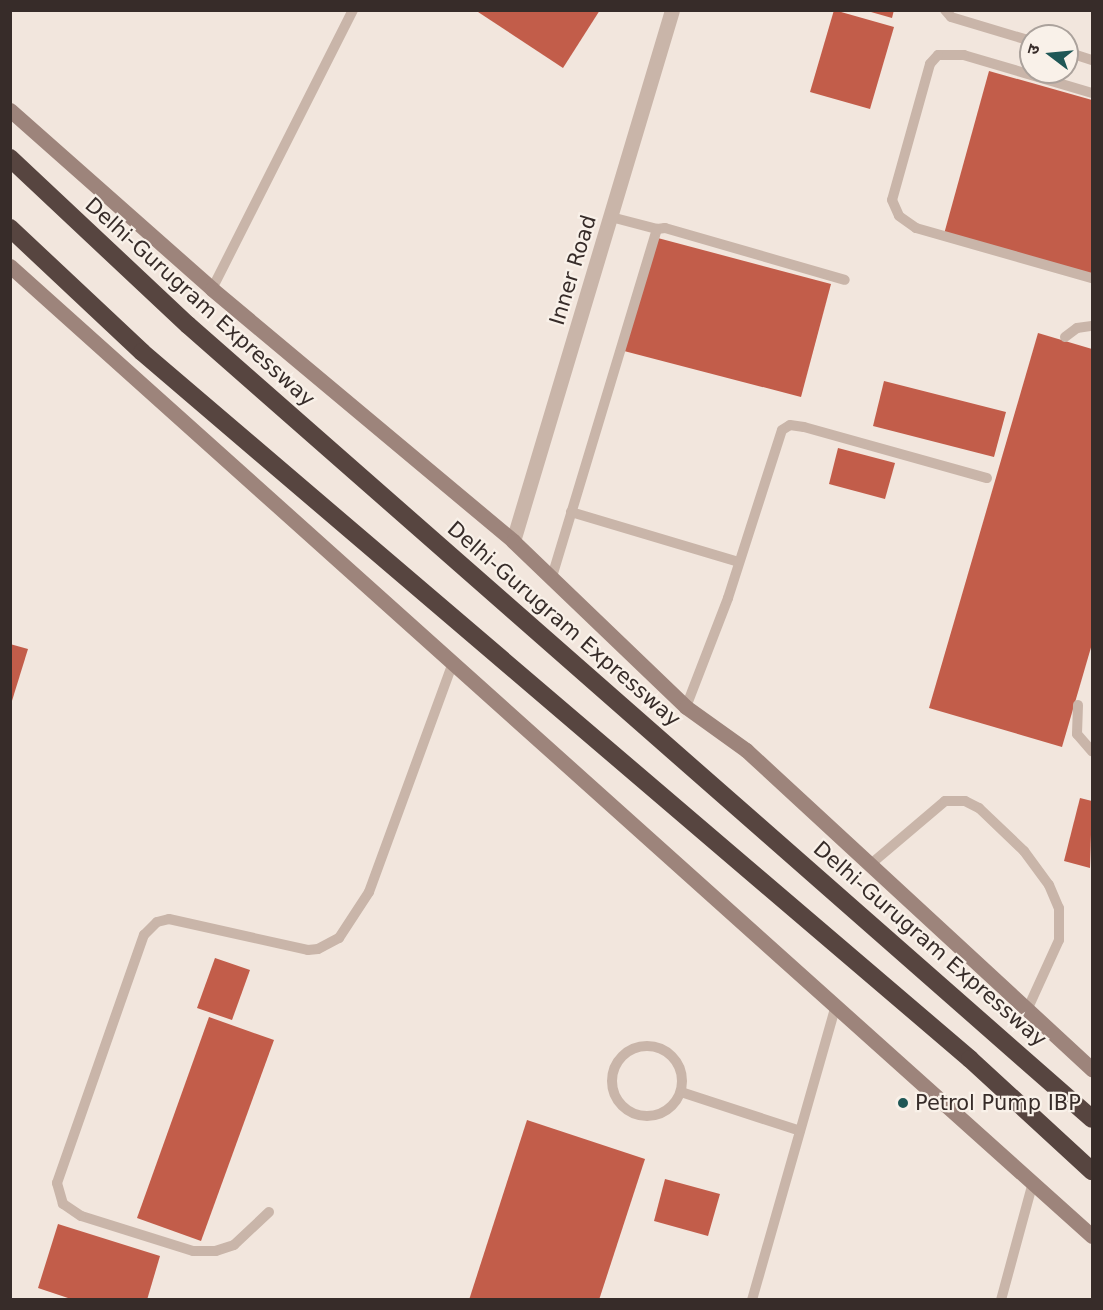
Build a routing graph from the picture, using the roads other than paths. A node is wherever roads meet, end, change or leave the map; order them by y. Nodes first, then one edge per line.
1 (353, 10) edge
2 (672, 10) edge
3 (945, 10) edge
4 (1019, 37) edge
5 (1092, 93) edge
6 (10, 111) edge
7 (10, 158) edge
8 (611, 217) junction
9 (10, 228) edge
10 (657, 229) junction
11 (10, 266) edge
12 (1092, 278) edge
13 (845, 280) dead end
14 (212, 289) junction
15 (1092, 326) edge
16 (1065, 337) dead end
17 (987, 478) dead end
18 (571, 512) junction
19 (513, 541) junction
20 (739, 562) junction
21 (551, 580) junction
22 (453, 663) junction
23 (1078, 705) dead end
24 (686, 707) junction
25 (1092, 751) edge
26 (872, 863) junction
27 (836, 1006) junction
28 (1028, 1008) junction
29 (1092, 1064) edge
30 (681, 1092) junction
31 (1092, 1119) edge
32 (800, 1131) junction
33 (1092, 1171) edge
34 (1033, 1182) junction
35 (269, 1212) dead end
36 (1092, 1236) edge
37 (752, 1299) edge
38 (1001, 1299) edge

1 - 14 lane
2 - 8 street, Inner Road
3 - 4 lane
5 - 12 lane
6 - 14 main road
7 - 31 highway, Delhi-Gurugram Expressway
8 - 10 lane
8 - 19 street, Inner Road
9 - 33 highway
10 - 13 lane
10 - 18 lane
11 - 22 main road
14 - 19 main road
15 - 16 lane
17 - 20 lane
18 - 20 lane
18 - 21 lane
19 - 21 main road
20 - 24 lane
21 - 24 main road
22 - 27 main road
22 - 35 lane
23 - 25 lane
24 - 26 main road
26 - 28 main road
26 - 28 lane
27 - 32 lane
27 - 34 main road
28 - 29 main road
30 - 30 lane
30 - 32 lane
32 - 37 lane
34 - 36 main road
34 - 38 lane

